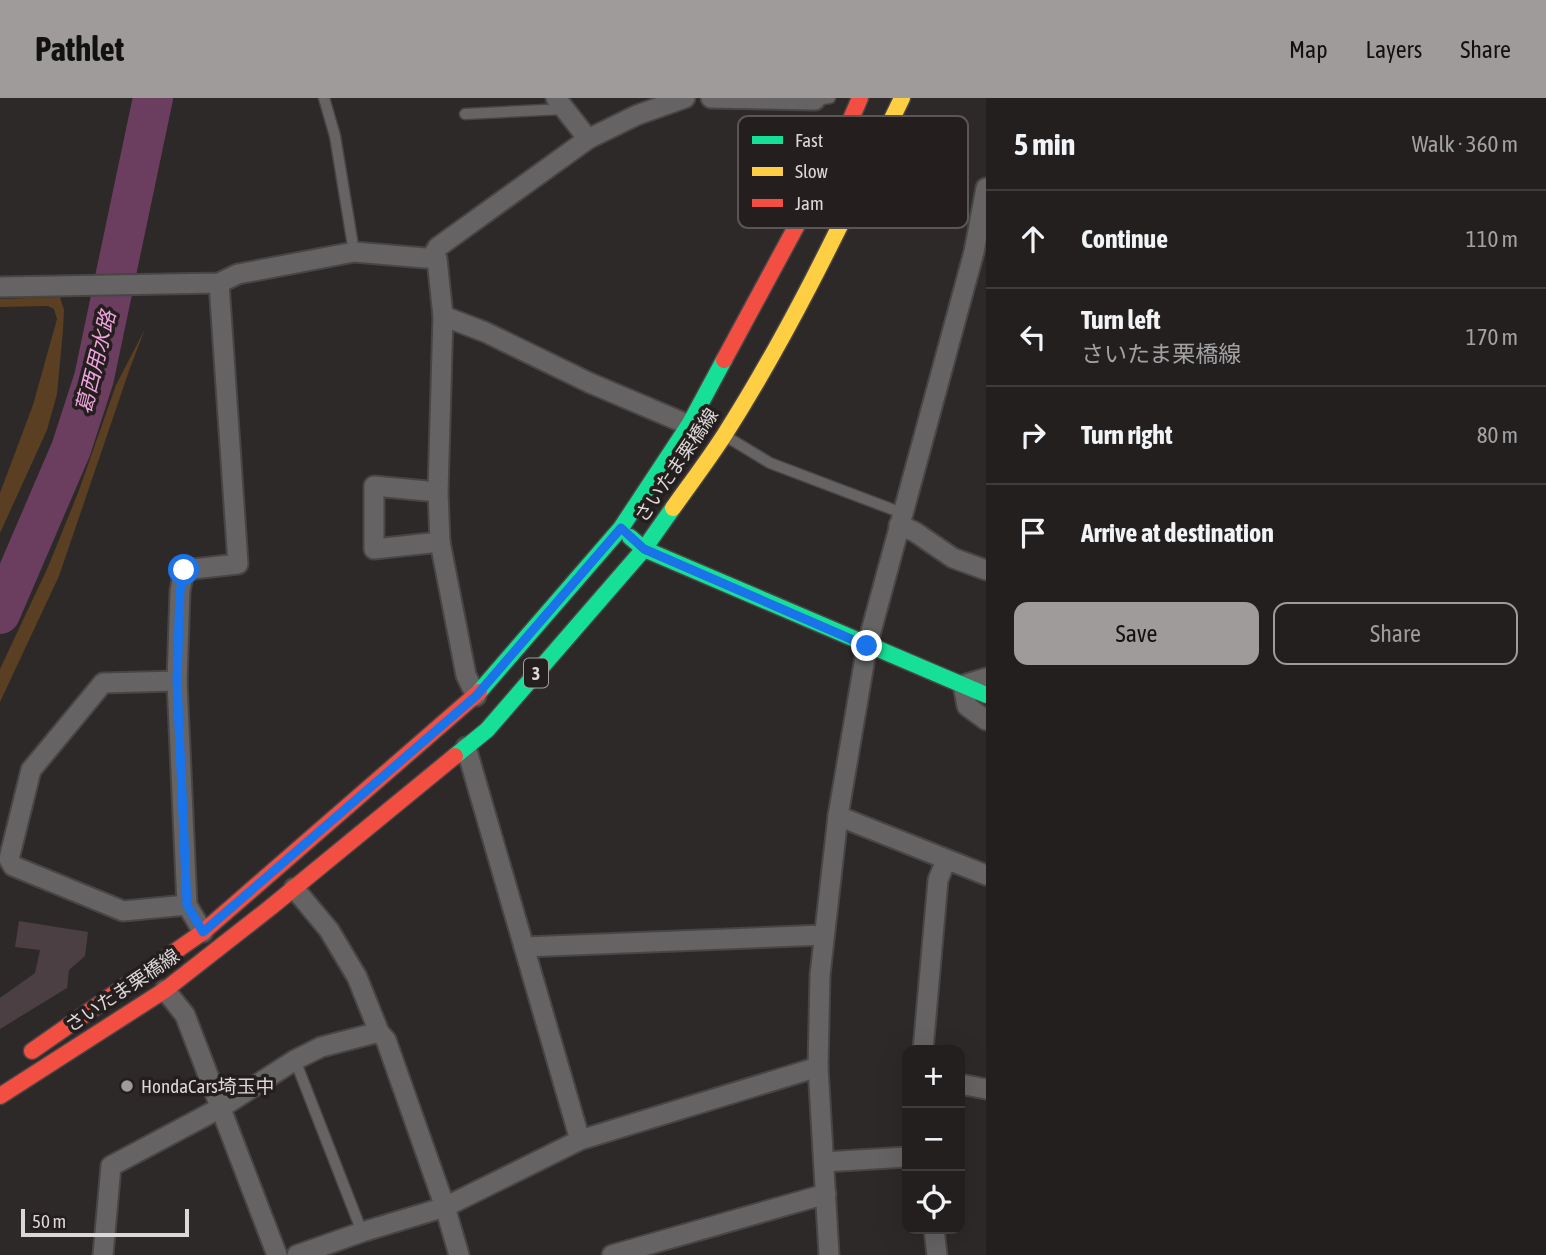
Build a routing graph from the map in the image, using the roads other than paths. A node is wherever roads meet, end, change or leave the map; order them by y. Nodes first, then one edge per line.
1 (324, 98) edge
2 (685, 98) edge
3 (711, 98) edge
4 (860, 98) edge
5 (902, 98) edge
6 (822, 99) edge
7 (561, 104) edge
8 (465, 114) dead end
9 (852, 116) edge
10 (893, 116) edge
11 (588, 139) junction
12 (986, 188) edge
13 (795, 228) edge
14 (839, 228) edge
15 (354, 252) junction
16 (431, 258) junction
17 (219, 283) junction
18 (0, 288) edge
19 (443, 316) junction
20 (689, 425) junction
21 (724, 435) junction
22 (438, 492) junction
23 (901, 519) junction
24 (621, 528) junction
25 (440, 542) junction
26 (644, 549) junction
27 (986, 570) edge
28 (867, 646) junction
29 (986, 678) edge
30 (177, 681) junction
31 (963, 685) junction
32 (986, 695) edge
33 (476, 696) junction
34 (986, 720) edge
35 (466, 747) junction
36 (838, 816) junction
37 (946, 860) junction
38 (986, 876) edge
39 (294, 888) junction
40 (187, 905) junction
41 (203, 932) junction
42 (824, 935) junction
43 (524, 947) junction
44 (165, 990) junction
45 (379, 1032) junction
46 (923, 1045) edge
47 (23, 1058) dead end
48 (295, 1060) junction
49 (818, 1067) junction
50 (965, 1085) edge
51 (986, 1089) edge
52 (0, 1096) edge
53 (222, 1107) junction
54 (580, 1140) junction
55 (902, 1157) edge
56 (824, 1162) junction
57 (825, 1194) junction
58 (445, 1207) junction
59 (362, 1232) junction
60 (935, 1234) edge
61 (644, 1250) edge
62 (103, 1255) edge
63 (277, 1255) edge
64 (297, 1255) edge
65 (459, 1255) edge
66 (612, 1255) edge
67 (830, 1255) edge
68 (937, 1255) edge

1 - 15 lane
2 - 11 street
3 - 6 street
4 - 9 main road, さいたま栗橋線 / 3
5 - 10 main road, さいたま栗橋線 / 3
7 - 8 lane
7 - 11 street
11 - 16 street
12 - 23 street
13 - 20 main road, さいたま栗橋線 / 3
14 - 21 main road, さいたま栗橋線 / 3
15 - 16 street
15 - 17 street
16 - 19 street
17 - 18 street
17 - 30 street
19 - 20 street
19 - 22 street
20 - 24 main road, さいたま栗橋線 / 3
21 - 23 lane
21 - 26 main road, さいたま栗橋線 / 3
22 - 25 street
22 - 25 street
23 - 27 street
23 - 28 street
24 - 26 main road
24 - 33 main road, さいたま栗橋線 / 3
25 - 33 street
26 - 28 main road
26 - 35 main road, さいたま栗橋線 / 3
28 - 31 main road
28 - 36 street
29 - 31 street
30 - 40 street
30 - 40 street
31 - 32 main road
31 - 34 street
33 - 41 main road, さいたま栗橋線 / 3
35 - 39 main road, さいたま栗橋線 / 3
35 - 43 street
36 - 37 street
36 - 42 street
37 - 38 street
37 - 46 street
39 - 44 main road, さいたま栗橋線 / 3
39 - 45 street
40 - 41 street
41 - 47 main road, さいたま栗橋線 / 3
42 - 43 street
42 - 49 street
43 - 54 street
44 - 52 main road, さいたま栗橋線 / 3
44 - 53 street
45 - 48 street
45 - 58 street
48 - 53 street
48 - 59 lane
49 - 54 street
49 - 56 street
50 - 51 street
53 - 62 street
53 - 63 street
54 - 58 street
55 - 56 street
56 - 57 street
57 - 61 street
57 - 67 street
58 - 59 street
58 - 65 street
59 - 64 street
60 - 68 street
61 - 66 street

